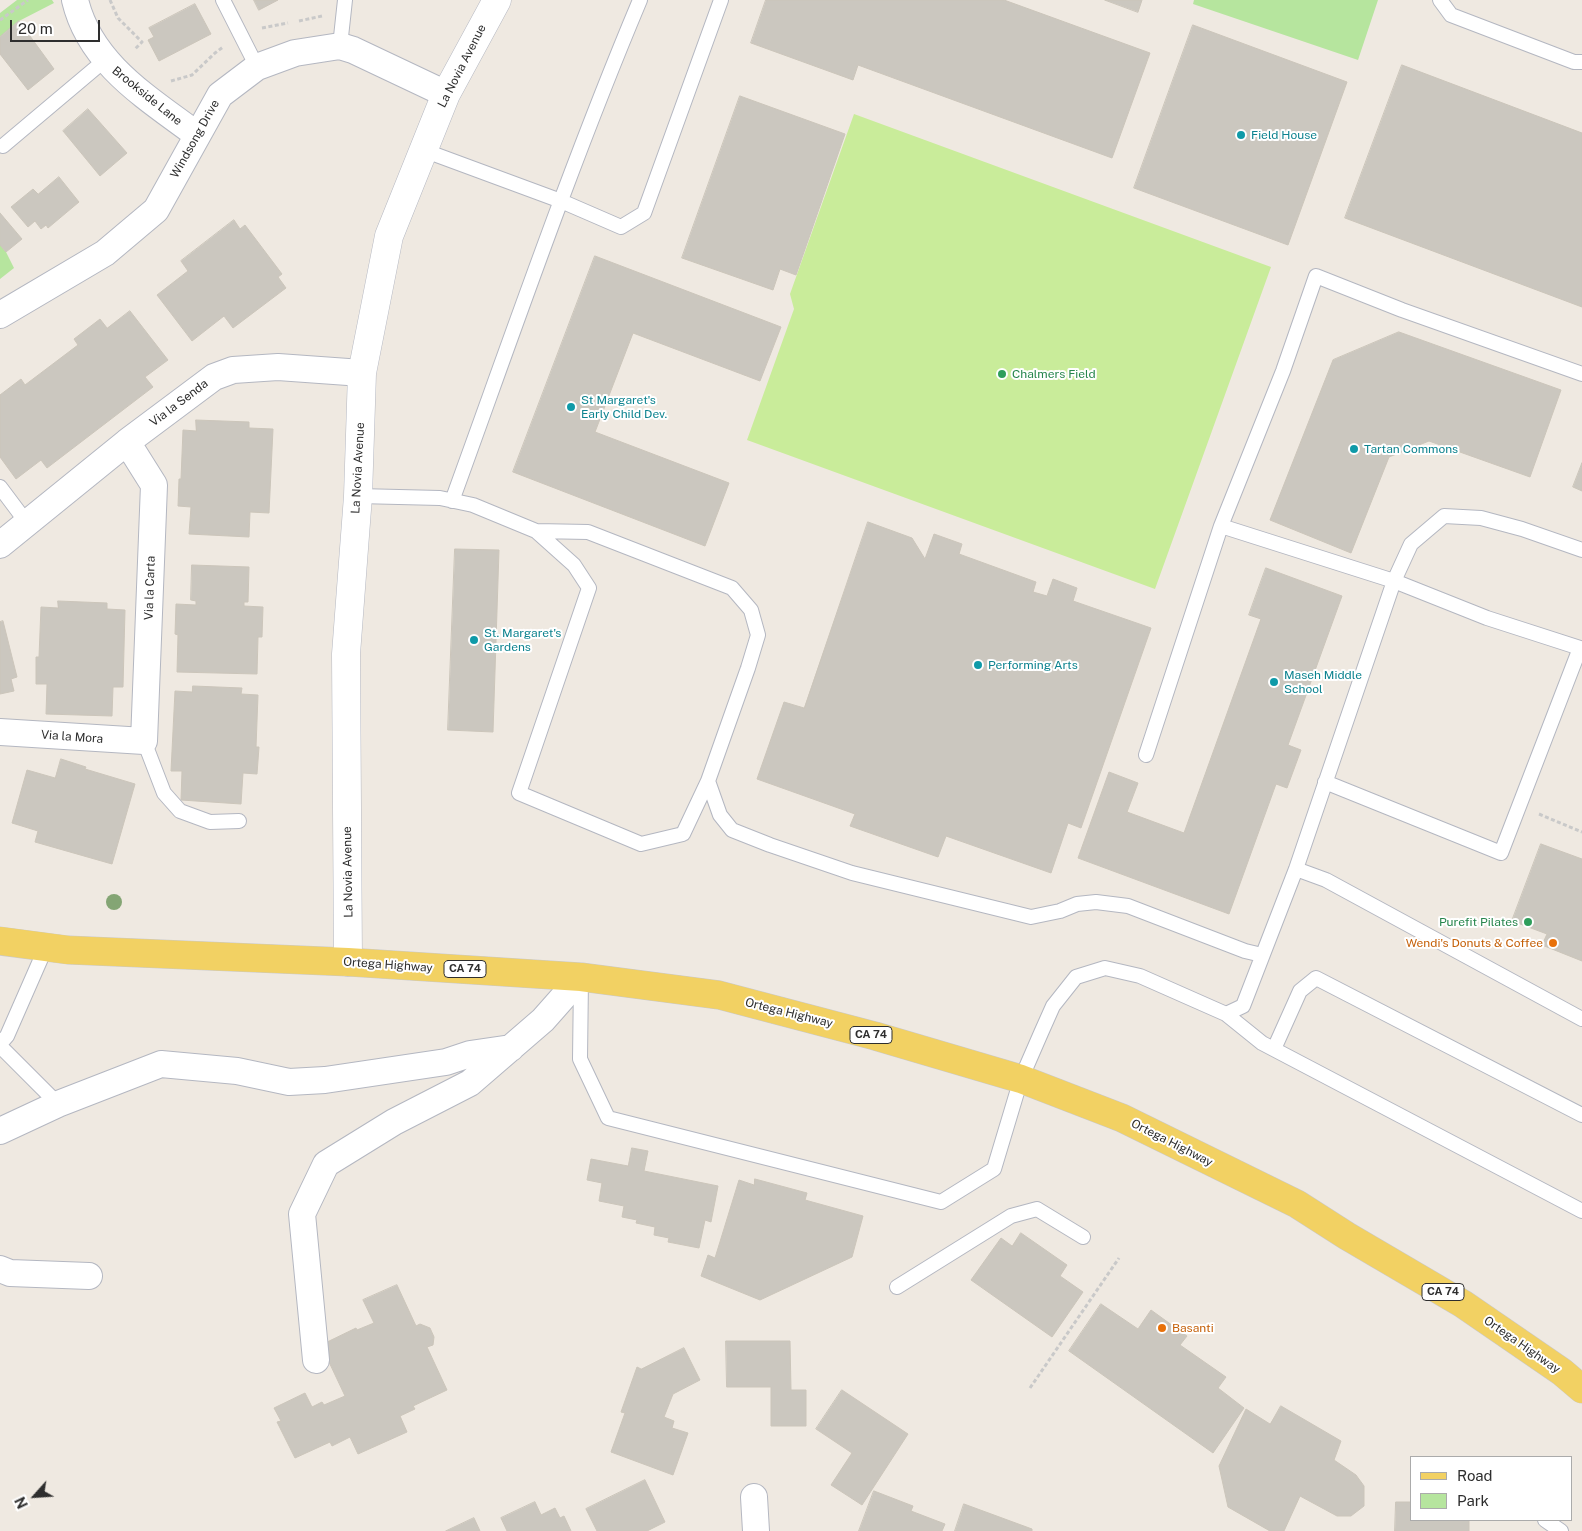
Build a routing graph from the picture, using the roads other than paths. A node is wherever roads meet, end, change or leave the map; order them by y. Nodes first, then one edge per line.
1 (75, 0) edge
2 (223, 0) edge
3 (345, 0) edge
4 (497, 0) edge
5 (640, 0) edge
6 (721, 0) edge
7 (1440, 0) edge
8 (340, 46) junction
9 (105, 60) junction
10 (1582, 62) edge
11 (257, 67) junction
12 (446, 94) junction
13 (197, 135) junction
14 (3, 146) dead end
15 (423, 150) junction
16 (561, 201) junction
17 (0, 315) edge
18 (362, 373) junction
19 (1582, 374) edge
20 (127, 442) junction
21 (0, 487) edge
22 (358, 496) junction
23 (452, 501) junction
24 (27, 523) junction
25 (1221, 526) junction
26 (536, 531) junction
27 (0, 545) edge
28 (1582, 550) edge
29 (1394, 581) junction
30 (0, 732) edge
31 (144, 741) junction
32 (1146, 755) dead end
33 (708, 781) junction
34 (1325, 782) junction
35 (239, 821) dead end
36 (1296, 869) junction
37 (0, 941) edge
38 (46, 947) junction
39 (1262, 955) junction
40 (348, 962) junction
41 (581, 977) junction
42 (1226, 1014) junction
43 (1582, 1019) edge
44 (0, 1045) edge
45 (511, 1048) junction
46 (1274, 1049) junction
47 (1021, 1079) junction
48 (58, 1104) junction
49 (1582, 1115) edge
50 (0, 1131) edge
51 (1582, 1211) edge
52 (1084, 1237) dead end
53 (0, 1269) edge
54 (89, 1276) dead end
55 (896, 1286) dead end
56 (316, 1360) dead end
57 (1582, 1389) edge
58 (754, 1496) dead end
59 (1546, 1521) edge
60 (756, 1531) edge
61 (1561, 1531) edge

1 - 9 street, Brookside Lane
2 - 11 lane
3 - 8 lane
4 - 12 main road, La Novia Avenue
5 - 16 lane
6 - 16 lane
7 - 10 lane
8 - 11 street, Windsong Drive
8 - 12 street, Windsong Drive
9 - 13 street, Brookside Lane
9 - 14 lane
11 - 13 street, Windsong Drive
12 - 15 main road, La Novia Avenue
13 - 17 street, Windsong Drive
15 - 16 lane
15 - 18 main road, La Novia Avenue
16 - 23 lane
18 - 20 street, Via la Senda
18 - 22 main road, La Novia Avenue
19 - 25 lane
20 - 24 street, Via la Senda
20 - 31 street, Via la Carta
21 - 24 lane
22 - 23 lane
22 - 40 main road, La Novia Avenue
23 - 26 lane
24 - 27 street, Via la Senda
25 - 29 lane
25 - 32 lane
26 - 33 lane
26 - 33 lane
28 - 29 lane
29 - 34 lane
29 - 34 lane
30 - 31 street, Via la Mora
31 - 35 lane
33 - 39 lane
34 - 36 lane
36 - 39 lane
36 - 43 lane
37 - 38 main road, Ortega Highway / CA 74
38 - 40 main road, Ortega Highway / CA 74
38 - 44 lane
39 - 42 lane
40 - 41 main road, Ortega Highway / CA 74
41 - 45 street
41 - 47 main road, Ortega Highway / CA 74
41 - 47 lane
42 - 46 lane
42 - 47 lane
44 - 48 lane
45 - 48 street
45 - 56 street
46 - 49 lane
46 - 51 lane
47 - 57 main road, Ortega Highway / CA 74
48 - 50 street
52 - 55 lane
53 - 54 street
58 - 60 street
59 - 61 lane

